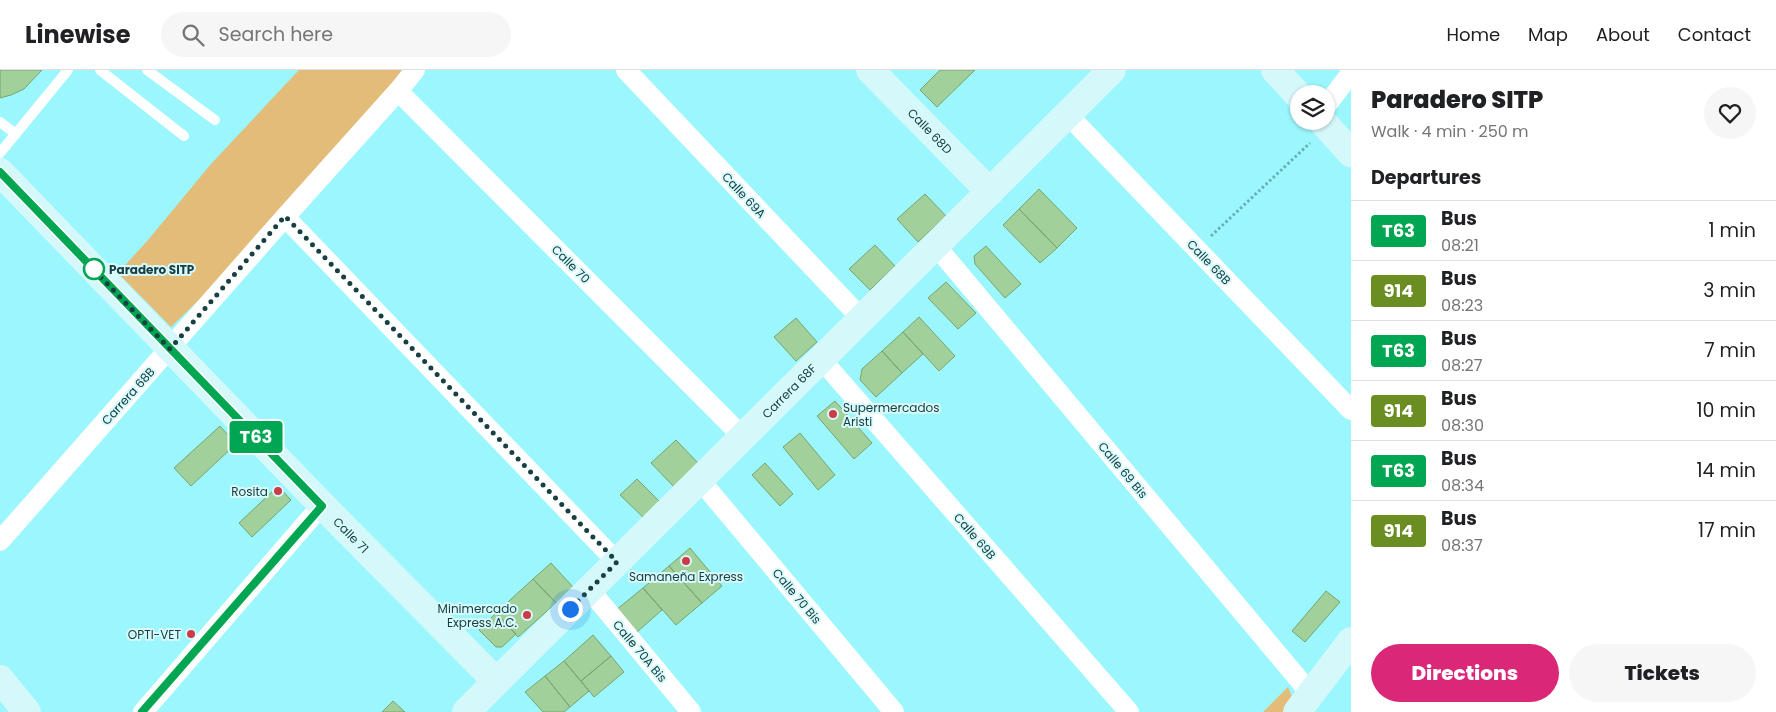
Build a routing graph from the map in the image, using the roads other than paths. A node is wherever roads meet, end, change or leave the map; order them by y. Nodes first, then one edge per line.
1 (68, 70) edge
2 (100, 70) edge
3 (147, 70) edge
4 (415, 70) edge
5 (626, 70) edge
6 (870, 70) edge
7 (1275, 70) edge
8 (1106, 72) edge
9 (1351, 73) edge
10 (1290, 86) edge
11 (398, 91) junction
12 (1335, 101) edge
13 (1068, 115) junction
14 (215, 120) dead end
15 (0, 122) edge
16 (1334, 130) edge
17 (16, 134) junction
18 (184, 136) dead end
19 (0, 153) edge
20 (1351, 153) edge
21 (0, 172) edge
22 (990, 192) junction
23 (285, 216) junction
24 (936, 246) junction
25 (862, 319) junction
26 (170, 349) junction
27 (821, 359) junction
28 (1351, 410) edge
29 (743, 437) junction
30 (700, 480) junction
31 (322, 506) junction
32 (0, 541) edge
33 (617, 562) junction
34 (589, 589) junction
35 (1351, 641) edge
36 (0, 679) edge
37 (496, 682) junction
38 (1304, 703) edge
39 (474, 709) edge
40 (27, 712) edge
41 (142, 712) edge
42 (691, 712) edge
43 (894, 712) edge
44 (1129, 712) edge

1 - 17 lane
2 - 18 lane
3 - 14 lane
4 - 11 street, Carrera 68B
5 - 25 street, Calle 69A
6 - 22 street, Calle 68D
7 - 10 street
8 - 13 street, Carrera 68F
9 - 12 street
11 - 23 street, Carrera 68B
11 - 29 street, Calle 70
13 - 22 street, Carrera 68F
13 - 28 street, Calle 68B
15 - 17 lane
16 - 20 street
17 - 19 lane
21 - 26 street, Calle 71
22 - 24 street, Carrera 68F
23 - 26 street, Carrera 68B
23 - 33 street
24 - 25 street, Carrera 68F
24 - 38 street, Calle 69 Bis
25 - 27 street, Carrera 68F
26 - 31 street, Calle 71
26 - 32 street, Carrera 68B
27 - 29 street, Carrera 68F
27 - 44 street, Calle 69B
29 - 30 street, Carrera 68F
30 - 33 street, Carrera 68F
30 - 43 street, Calle 70 Bis
31 - 37 street, Calle 71
31 - 41 street
33 - 34 street, Carrera 68F
34 - 37 street, Carrera 68F
34 - 42 street, Calle 70A Bis
35 - 38 street
36 - 40 street
37 - 39 street, Carrera 68F

